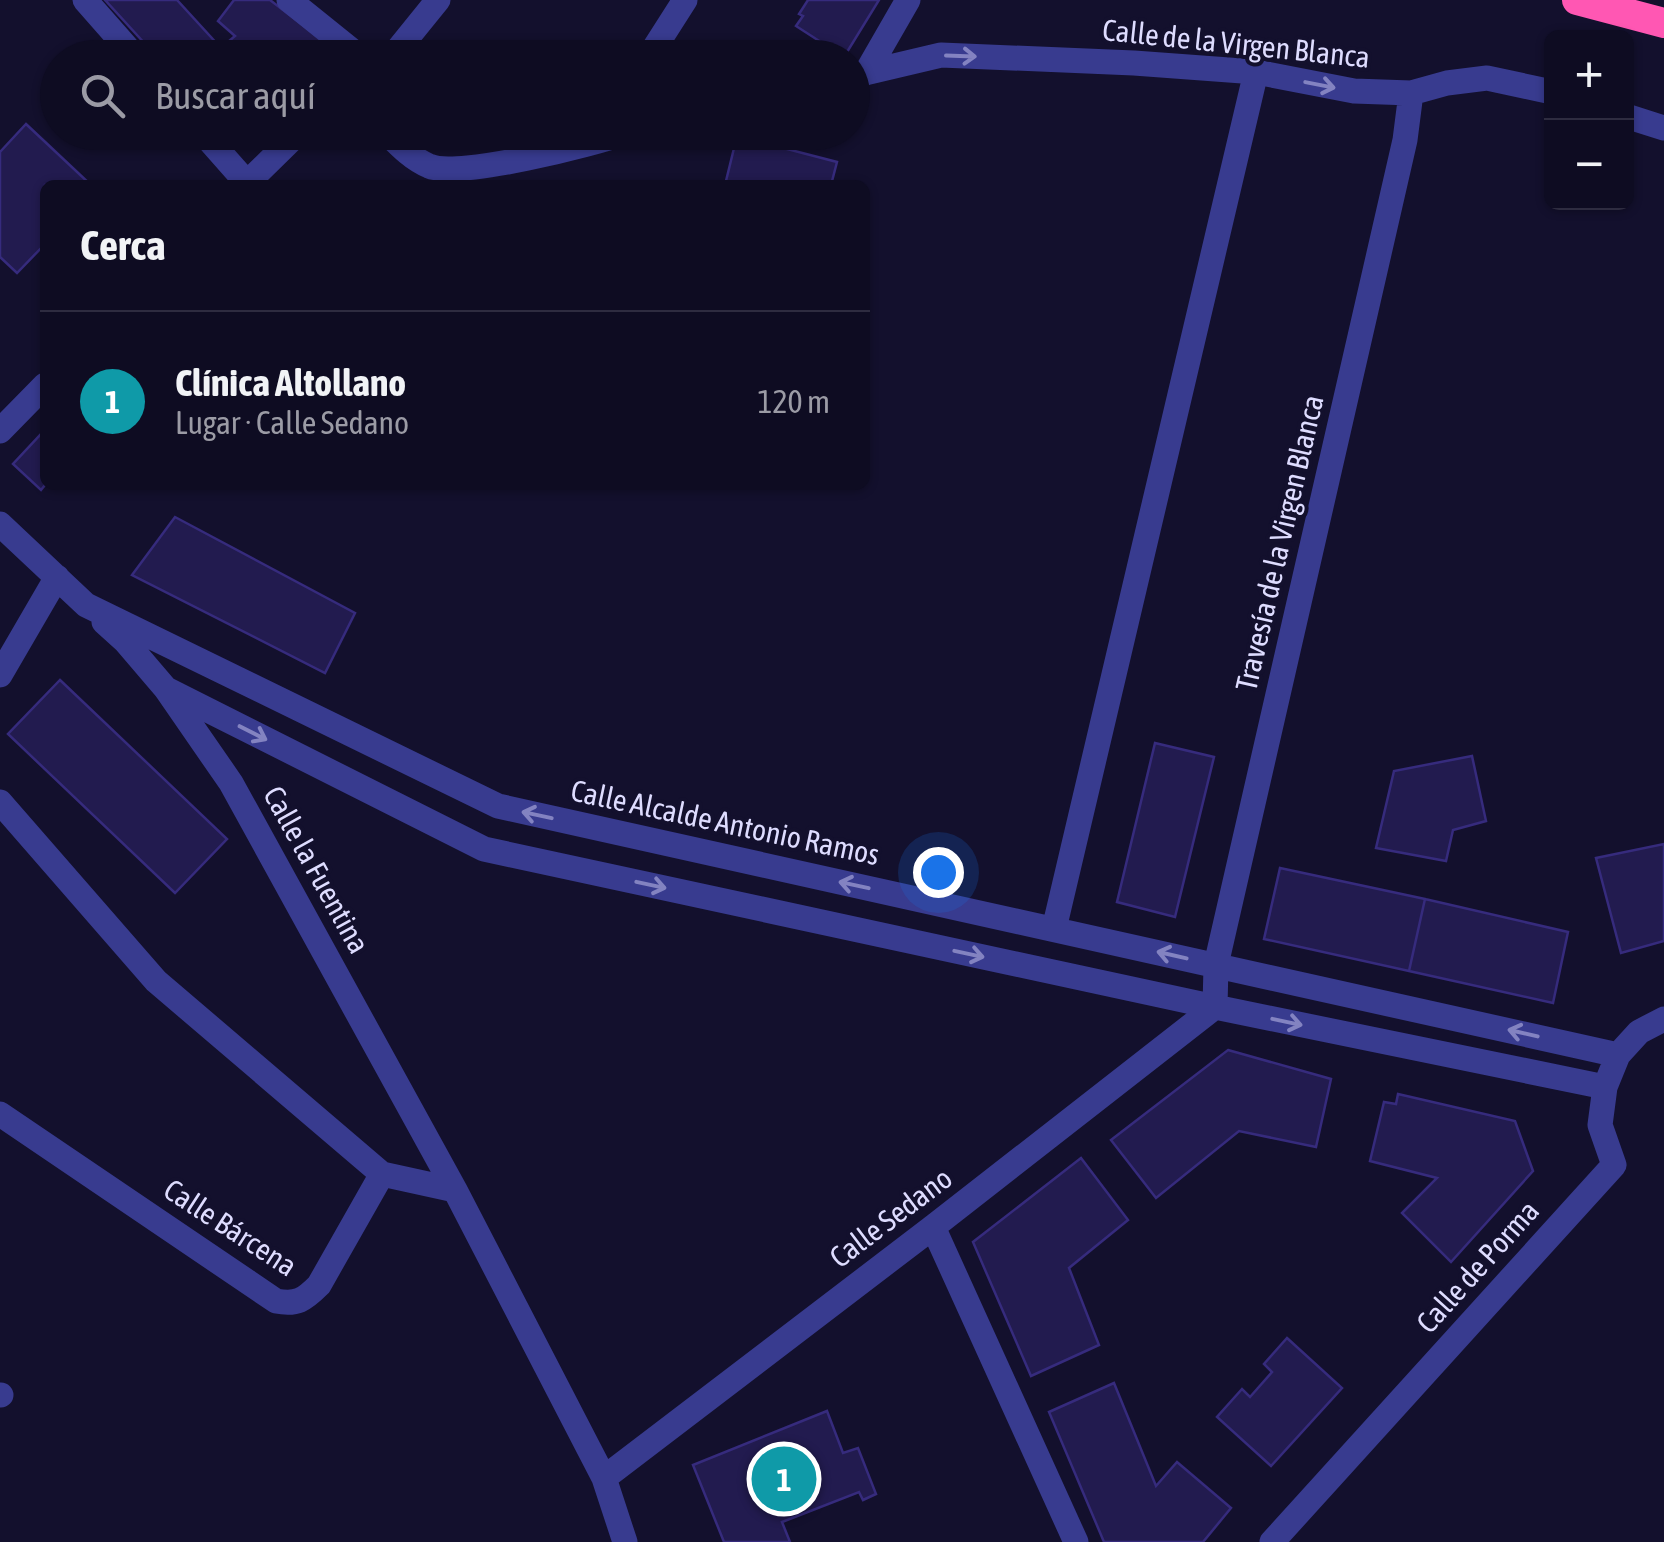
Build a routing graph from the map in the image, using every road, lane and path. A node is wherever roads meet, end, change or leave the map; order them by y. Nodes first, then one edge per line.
1 (85, 0) edge
2 (290, 0) edge
3 (438, 0) edge
4 (685, 0) edge
5 (908, 0) edge
6 (1577, 0) edge
7 (1664, 23) edge
8 (120, 40) edge
9 (339, 40) edge
10 (406, 40) edge
11 (659, 40) edge
12 (870, 57) edge
13 (870, 71) edge
14 (1256, 72) junction
15 (1544, 90) edge
16 (1411, 93) junction
17 (1634, 119) edge
18 (1664, 128) edge
19 (217, 150) edge
20 (281, 150) edge
21 (404, 150) edge
22 (543, 150) edge
23 (243, 180) edge
24 (250, 180) edge
25 (40, 389) edge
26 (0, 430) edge
27 (0, 524) edge
28 (57, 577) junction
29 (86, 605) junction
30 (0, 675) edge
31 (166, 689) junction
32 (0, 802) edge
33 (1054, 929) junction
34 (1216, 966) junction
35 (1215, 1007) junction
36 (1664, 1019) edge
37 (1618, 1054) junction
38 (1605, 1088) junction
39 (0, 1114) edge
40 (382, 1174) junction
41 (454, 1190) junction
42 (934, 1227) junction
43 (604, 1478) junction
44 (625, 1542) edge
45 (1076, 1542) edge
46 (1272, 1542) edge

1 - 8 street
2 - 9 street
3 - 10 street
4 - 11 street
5 - 12 street
6 - 7 highway
13 -> 14 street, Calle de la Virgen Blanca
14 -> 16 street, Calle de la Virgen Blanca
14 - 33 street
15 - 16 street, Calle de la Virgen Blanca
16 - 34 street, Travesía de la Virgen Blanca
17 - 18 street
19 - 23 street
20 - 24 street
21 - 22 street
25 - 26 street
27 - 28 street, Calle Alcalde Antonio Ramos
28 - 29 street, Calle Alcalde Antonio Ramos
28 - 30 street
29 - 31 street, Calle la Fuentina
33 -> 29 street, Calle Alcalde Antonio Ramos
31 -> 35 street
31 - 41 street, Calle la Fuentina
32 - 40 street
34 -> 33 street, Calle Alcalde Antonio Ramos
34 - 35 street, Travesía de la Virgen Blanca
37 -> 34 street, Calle Alcalde Antonio Ramos
35 -> 38 street
35 - 42 street, Calle Sedano
36 - 37 street
37 - 38 street, Calle de Porma
38 - 46 street, Calle de Porma
39 - 40 street, Calle Bárcena
40 - 41 street
41 - 43 street, Calle la Fuentina
42 - 43 street, Calle Sedano
42 - 45 street
43 - 44 street, Calle la Fuentina

